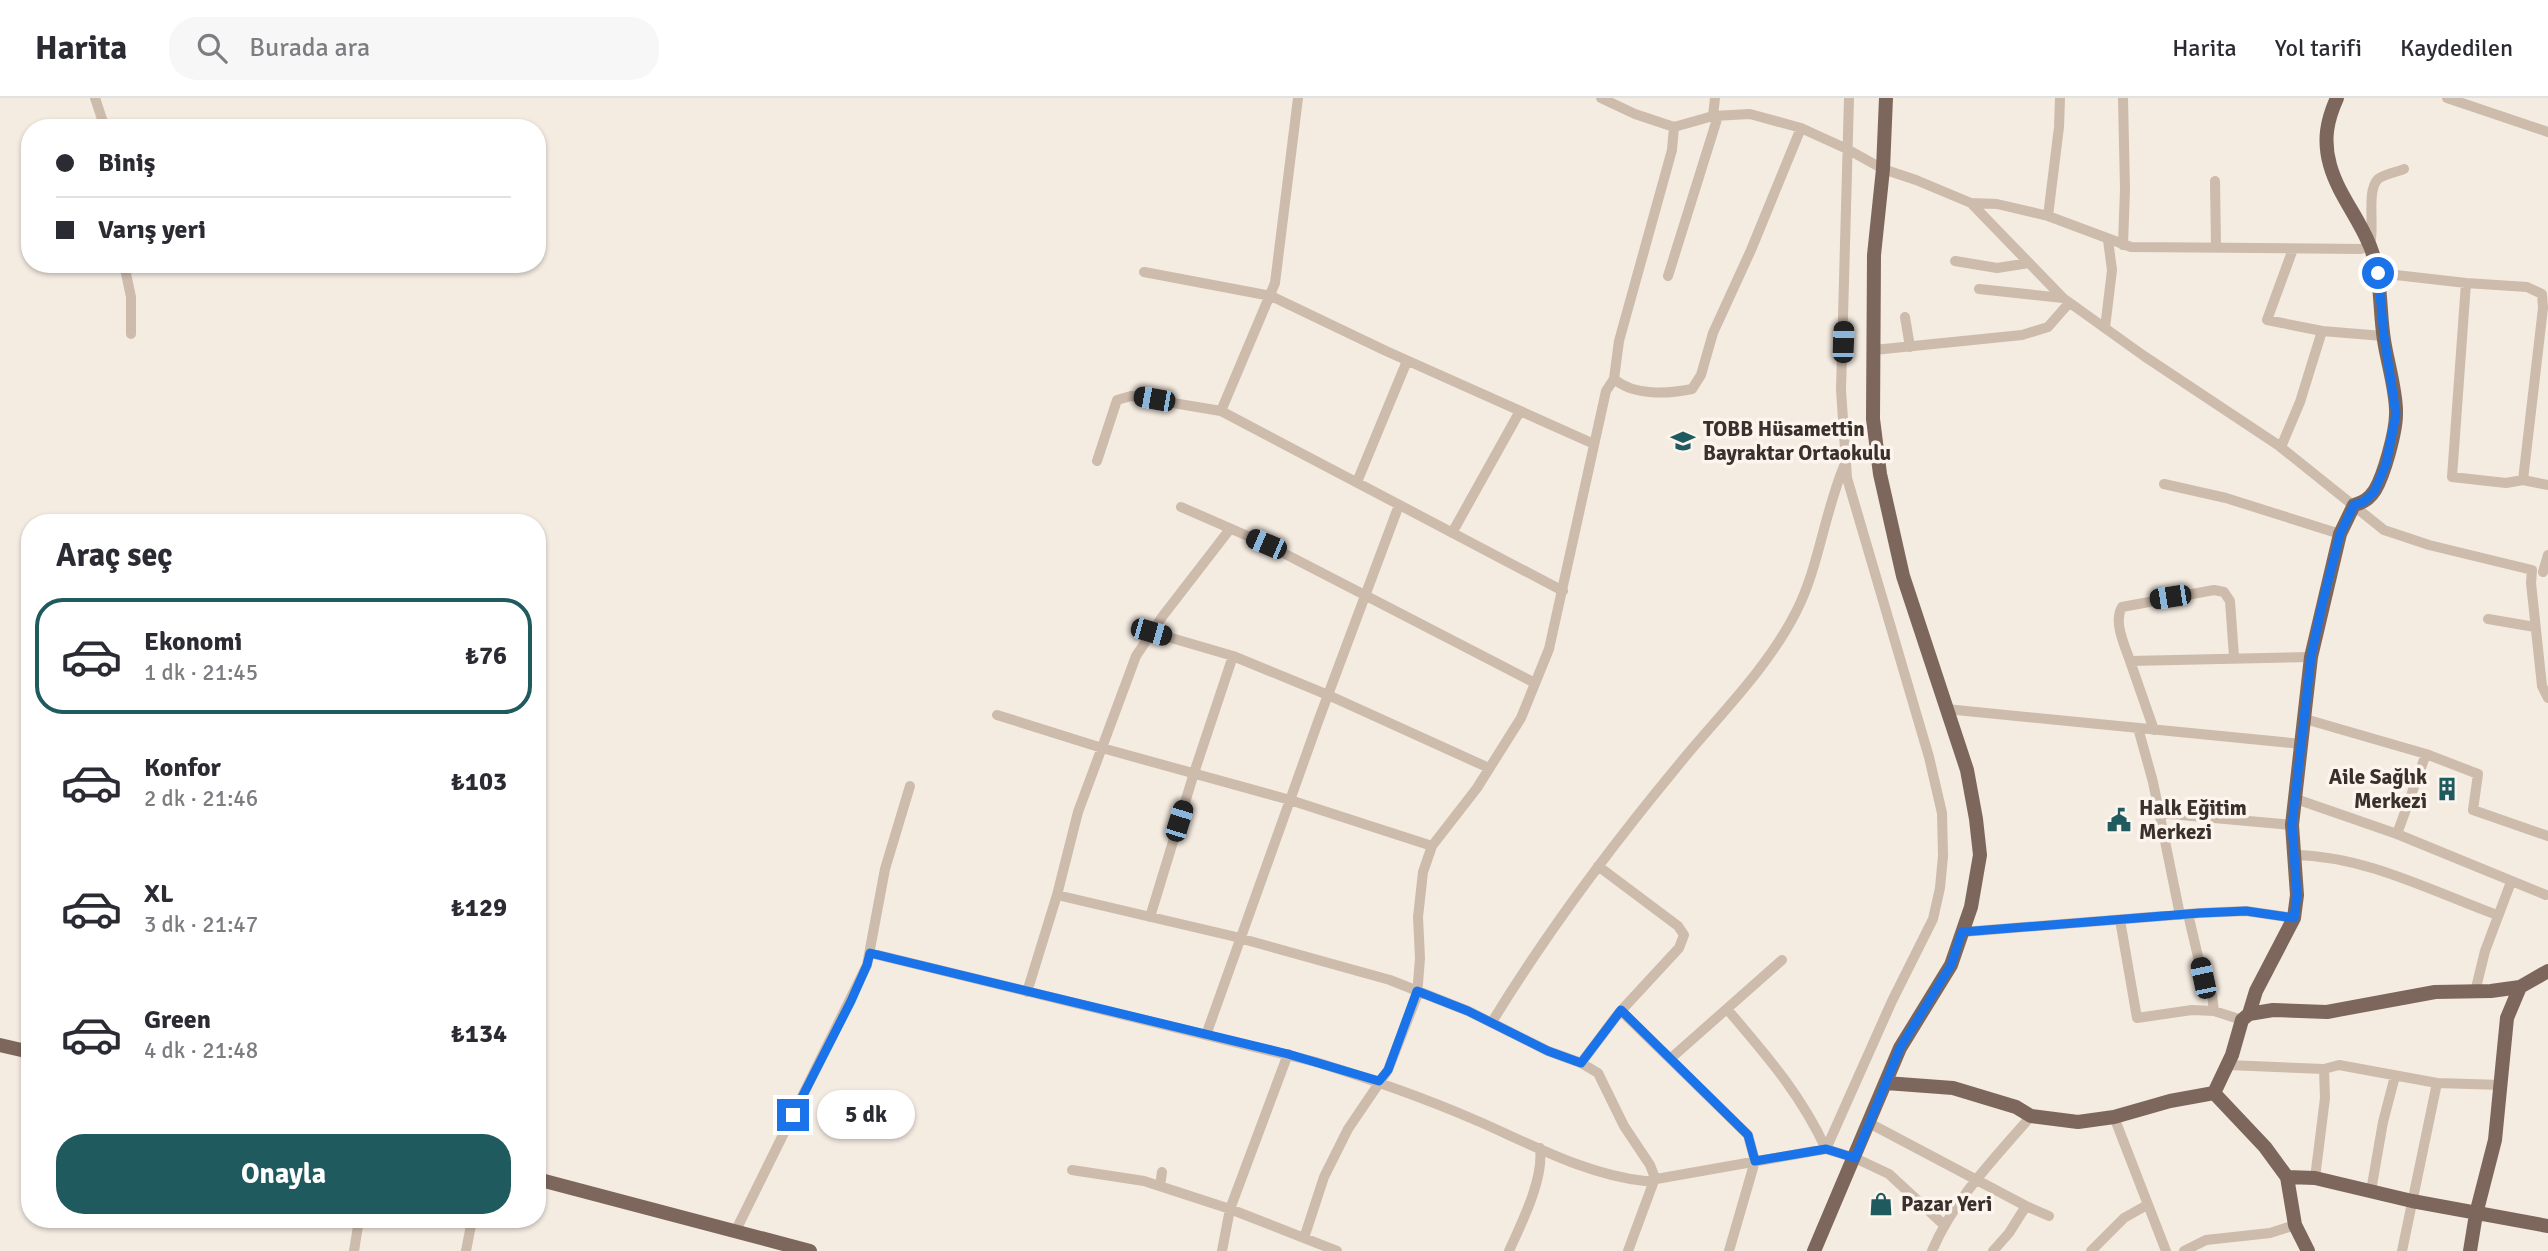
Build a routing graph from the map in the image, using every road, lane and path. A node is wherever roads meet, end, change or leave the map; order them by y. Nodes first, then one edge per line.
1 (95, 98) edge
2 (1298, 98) edge
3 (1601, 98) edge
4 (1715, 98) edge
5 (1849, 98) edge
6 (1885, 98) edge
7 (2060, 98) edge
8 (2123, 98) edge
9 (2337, 98) edge
10 (2447, 98) edge
11 (1715, 116) junction
12 (102, 119) edge
13 (1674, 127) junction
14 (1801, 128) junction
15 (2548, 132) edge
16 (1847, 149) junction
17 (1883, 169) junction
18 (2404, 169) dead end
19 (2216, 181) dead end
20 (1971, 203) junction
21 (2048, 216) junction
22 (2108, 240) junction
23 (2370, 244) junction
24 (2123, 245) junction
25 (2216, 247) junction
26 (2293, 249) junction
27 (1955, 261) dead end
28 (2029, 263) junction
29 (1144, 272) dead end
30 (126, 273) edge
31 (2378, 273) junction
32 (1668, 276) dead end
33 (2466, 283) junction
34 (1979, 289) dead end
35 (1271, 296) junction
36 (2066, 300) junction
37 (2546, 308) edge
38 (1905, 317) dead end
39 (2105, 328) junction
40 (2322, 331) junction
41 (131, 334) dead end
42 (2384, 336) junction
43 (1910, 347) junction
44 (1874, 350) junction
45 (1407, 361) junction
46 (1614, 379) junction
47 (1222, 411) junction
48 (1520, 411) junction
49 (1594, 444) junction
50 (2281, 447) junction
51 (1097, 461) dead end
52 (1846, 463) junction
53 (2523, 480) junction
54 (1357, 482) junction
55 (2164, 484) dead end
56 (2548, 485) edge
57 (1399, 505) junction
58 (2354, 505) junction
59 (1181, 507) dead end
60 (1230, 529) junction
61 (1452, 533) junction
62 (2340, 534) junction
63 (2548, 555) edge
64 (2541, 571) edge
65 (1563, 592) junction
66 (1365, 595) junction
67 (2488, 619) dead end
68 (2535, 627) junction
69 (1151, 632) junction
70 (2543, 644) edge
71 (1233, 656) junction
72 (2234, 657) junction
73 (2311, 657) junction
74 (2130, 661) junction
75 (1535, 683) junction
76 (1328, 695) junction
77 (2548, 698) edge
78 (1946, 709) junction
79 (998, 715) dead end
80 (2305, 719) junction
81 (2138, 728) junction
82 (2154, 730) junction
83 (2302, 744) junction
84 (1102, 748) junction
85 (2426, 754) junction
86 (1489, 768) junction
87 (1194, 773) junction
88 (910, 786) dead end
89 (2296, 799) junction
90 (1290, 800) junction
91 (2159, 813) junction
92 (2292, 825) junction
93 (2397, 834) junction
94 (2548, 836) edge
95 (1432, 846) junction
96 (2294, 855) junction
97 (1598, 866) junction
98 (2511, 882) junction
99 (1056, 895) junction
100 (2546, 895) edge
101 (2184, 915) junction
102 (2497, 915) junction
103 (1150, 917) junction
104 (2294, 918) junction
105 (2120, 920) junction
106 (1962, 932) junction
107 (1241, 939) junction
108 (870, 953) junction
109 (1782, 960) dead end
110 (2548, 971) edge
111 (2520, 988) junction
112 (1417, 991) junction
113 (1027, 992) junction
114 (2475, 992) junction
115 (1727, 1009) junction
116 (1621, 1010) junction
117 (2214, 1011) junction
118 (2245, 1017) junction
119 (1492, 1022) junction
120 (1206, 1035) junction
121 (0, 1045) edge
122 (21, 1050) edge
123 (1288, 1054) junction
124 (1671, 1059) junction
125 (1581, 1063) junction
126 (2228, 1065) junction
127 (2324, 1069) junction
128 (2395, 1076) junction
129 (1379, 1081) junction
130 (1886, 1083) junction
131 (2437, 1083) junction
132 (2502, 1085) junction
133 (2214, 1093) junction
134 (2031, 1116) junction
135 (2114, 1117) junction
136 (1869, 1123) junction
137 (1540, 1148) junction
138 (1826, 1149) junction
139 (1855, 1158) junction
140 (1755, 1161) junction
141 (1072, 1170) dead end
142 (1162, 1172) dead end
143 (2287, 1177) junction
144 (1655, 1178) junction
145 (2315, 1178) junction
146 (1977, 1179) junction
147 (546, 1181) edge
148 (1160, 1186) junction
149 (2371, 1191) junction
150 (2412, 1201) junction
151 (2147, 1205) junction
152 (2026, 1206) junction
153 (1230, 1209) junction
154 (2476, 1214) junction
155 (2049, 1216) dead end
156 (1943, 1224) junction
157 (2295, 1225) junction
158 (2548, 1226) edge
159 (358, 1228) edge
160 (470, 1228) edge
161 (736, 1230) junction
162 (1304, 1238) junction
163 (788, 1248) edge
164 (354, 1251) edge
165 (466, 1251) edge
166 (810, 1251) edge
167 (1222, 1251) edge
168 (1337, 1251) edge
169 (1509, 1251) edge
170 (1628, 1251) edge
171 (1729, 1251) edge
172 (1814, 1251) edge
173 (1932, 1251) edge
174 (1993, 1251) edge
175 (2091, 1251) edge
176 (2166, 1251) edge
177 (2184, 1251) edge
178 (2308, 1251) edge
179 (2402, 1251) edge
180 (2470, 1251) edge

1 - 12 street
2 - 35 street
3 - 13 street
4 - 11 street
5 - 16 street
6 - 17 main road
7 - 21 street
8 - 24 street
9 - 23 main road
10 - 15 street
11 - 13 street
11 - 14 street
11 - 32 street
13 - 46 street
14 - 16 street
14 - 46 street
16 - 17 street
16 - 52 street
17 - 20 street
17 - 44 main road
18 - 23 street
19 - 25 street
20 - 21 street
20 - 28 street
21 - 22 street
22 - 24 street
22 - 39 street
23 - 26 street
23 - 31 main road
24 - 25 street
25 - 26 street
26 - 40 street
27 - 28 street
28 - 36 street
29 - 35 street
30 - 41 street
31 - 33 street
31 - 42 main road
33 - 37 street
33 - 53 street
34 - 36 street
35 - 45 street
35 - 47 street
36 - 39 street
36 - 43 street
37 - 53 street
38 - 43 street
39 - 50 street
40 - 42 street
40 - 50 street
42 - 58 main road
43 - 44 street
44 - 78 main road
45 - 48 street
45 - 54 street
46 - 49 street
47 - 51 street
47 - 54 street
48 - 49 street
48 - 61 street
49 - 65 street
50 - 58 street
52 - 97 street
52 - 138 street
53 - 56 street
54 - 57 street
55 - 62 street
57 - 61 street
57 - 66 street
58 - 62 main road
58 - 64 street
59 - 60 street
60 - 66 street
60 - 69 street
61 - 65 street
62 - 73 main road
63 - 64 street
64 - 68 street
65 - 75 street
66 - 75 street
66 - 76 street
67 - 68 street
68 - 70 street
69 - 71 street
69 - 84 street
70 - 77 street
71 - 76 street
71 - 87 street
72 - 73 street
72 - 74 street
72 - 74 street
73 - 80 main road
74 - 82 street
75 - 86 street
76 - 86 street
76 - 90 street
78 - 81 street
78 - 106 main road
79 - 84 street
80 - 83 main road
80 - 85 street
81 - 82 street
81 - 91 street
82 - 83 street
83 - 89 main road
84 - 87 street
84 - 99 street
85 - 93 street
85 - 94 street
86 - 95 street
87 - 90 street
87 - 103 street
88 - 108 street
89 - 92 main road
89 - 93 street
90 - 95 street
90 - 107 street
91 - 92 street
91 - 101 street
92 - 96 main road
93 - 98 street
95 - 112 street
96 - 102 street
96 - 104 main road
97 - 116 street
97 - 119 street
98 - 100 street
98 - 102 street
99 - 103 street
99 - 113 street
101 - 104 street
101 - 105 street
101 - 117 street
102 - 114 street
103 - 107 street
104 - 118 main road
105 - 106 street
105 - 117 street
106 - 130 main road
107 - 112 street
107 - 120 street
108 - 113 street
108 - 161 street
109 - 115 street
110 - 111 main road
111 - 114 main road
111 - 132 main road
112 - 119 street
112 - 129 street
113 - 120 street
114 - 118 main road
115 - 124 street
115 - 138 street
116 - 124 street
116 - 125 street
117 - 118 street
118 - 126 main road
119 - 125 street
120 - 123 street
121 - 122 main road
123 - 129 street
123 - 153 street
124 - 140 street
125 - 144 street
126 - 127 street
126 - 133 main road
127 - 128 street
127 - 145 street
128 - 131 street
128 - 149 street
129 - 137 street
129 - 162 street
130 - 134 main road
130 - 136 main road
131 - 132 street
131 - 150 street
132 - 154 main road
133 - 135 main road
133 - 143 main road
134 - 135 main road
134 - 146 street
135 - 151 street
136 - 139 main road
136 - 146 street
137 - 144 street
137 - 169 street
138 - 139 street
138 - 140 street
139 - 156 street
139 - 172 main road
140 - 144 street
140 - 171 street
141 - 148 street
142 - 148 street
143 - 145 main road
143 - 157 main road
144 - 170 street
145 - 149 main road
146 - 152 street
146 - 156 street
147 - 161 main road
148 - 153 street
149 - 150 main road
150 - 154 main road
150 - 179 street
151 - 175 street
151 - 176 street
152 - 155 street
152 - 174 street
153 - 162 street
153 - 167 street
154 - 158 main road
154 - 180 main road
156 - 173 street
157 - 177 street
157 - 178 main road
159 - 164 street
160 - 165 street
161 - 163 main road
162 - 168 street
163 - 166 main road

